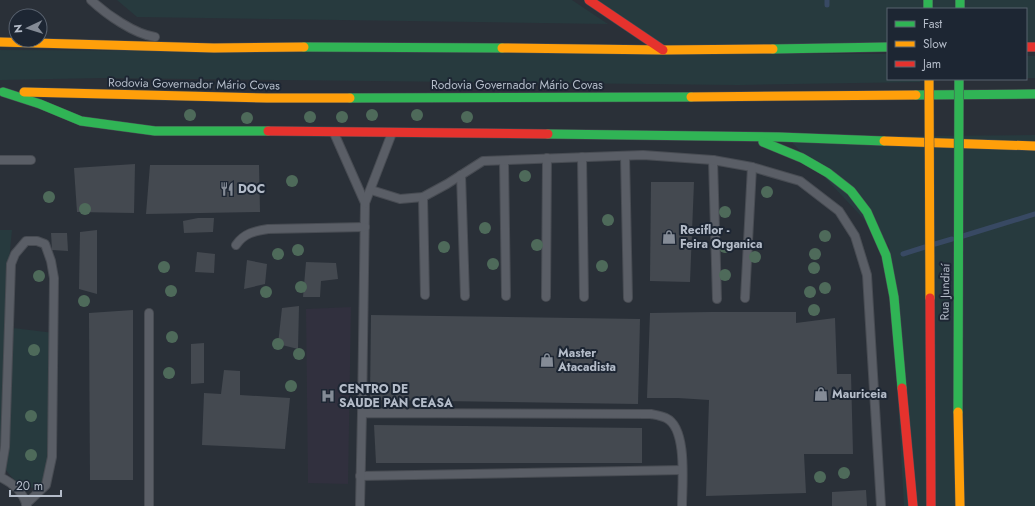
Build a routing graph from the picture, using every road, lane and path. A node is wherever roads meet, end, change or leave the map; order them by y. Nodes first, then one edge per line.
1 (91, 0) edge
2 (588, 0) edge
3 (0, 42) edge
4 (887, 47) edge
5 (214, 48) junction
6 (663, 50) junction
7 (929, 80) edge
8 (959, 80) edge
9 (2, 92) edge
10 (1035, 94) edge
11 (333, 131) junction
12 (392, 132) junction
13 (752, 137) junction
14 (1035, 146) edge
15 (625, 156) junction
16 (582, 157) junction
17 (547, 158) junction
18 (0, 160) edge
19 (31, 160) dead end
20 (713, 160) junction
21 (504, 161) junction
22 (752, 167) junction
23 (461, 175) junction
24 (371, 190) junction
25 (423, 197) junction
26 (365, 203) junction
27 (365, 227) junction
28 (236, 245) dead end
29 (426, 295) dead end
30 (465, 296) dead end
31 (506, 296) dead end
32 (546, 297) dead end
33 (584, 297) dead end
34 (628, 298) dead end
35 (745, 298) dead end
36 (717, 299) dead end
37 (149, 313) dead end
38 (362, 413) junction
39 (682, 470) junction
40 (360, 476) junction
41 (0, 477) edge
42 (26, 505) edge
43 (149, 506) edge
44 (360, 506) edge
45 (682, 506) edge
46 (881, 506) edge
47 (913, 506) edge
48 (930, 506) edge
49 (960, 506) edge

1 - 5 lane
2 - 6 main road
3 - 5 main road
4 - 6 main road
5 - 6 main road
7 - 48 main road, Rua Jundiaí, bridge
8 - 49 main road, Rua Jundiaí, bridge
9 - 10 main road, Rodovia Governador Mário Covas
9 - 11 main road
11 - 12 main road
11 - 26 lane
12 - 13 main road
12 - 24 lane
13 - 14 main road
13 - 47 main road
15 - 16 lane
15 - 20 lane
15 - 34 lane
16 - 17 lane
16 - 33 lane
17 - 21 lane
17 - 32 lane
18 - 19 lane
20 - 22 lane
20 - 36 lane
21 - 23 lane
21 - 31 lane
22 - 35 lane
22 - 46 lane
23 - 25 lane
23 - 30 lane
24 - 25 lane
24 - 26 lane
25 - 29 lane
26 - 27 lane
27 - 28 lane
27 - 38 lane
37 - 43 lane
38 - 39 lane
38 - 40 lane
39 - 40 lane
39 - 45 lane
40 - 44 lane
41 - 42 lane
41 - 42 lane

